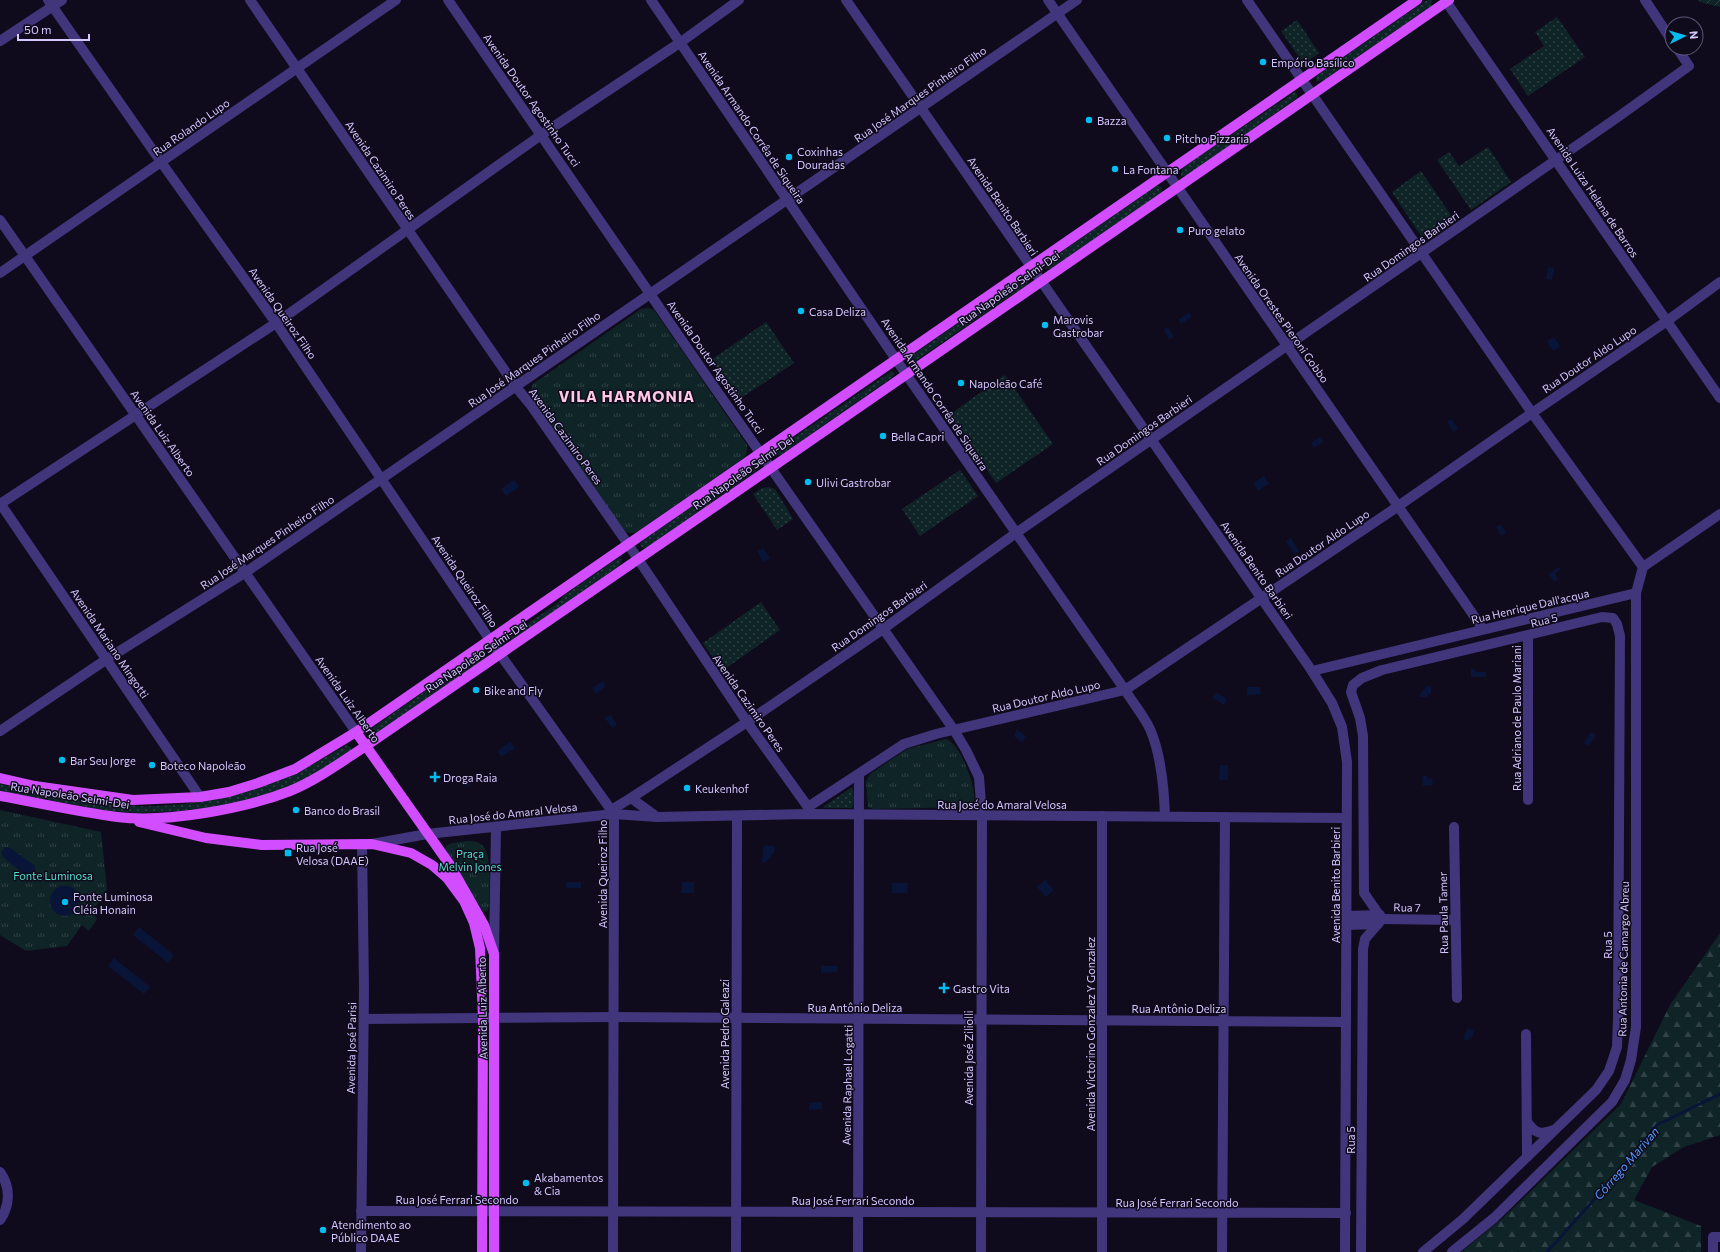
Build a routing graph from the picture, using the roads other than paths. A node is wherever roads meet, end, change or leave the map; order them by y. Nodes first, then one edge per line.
1 (62, 0) edge
2 (250, 0) edge
3 (396, 0) edge
4 (448, 0) edge
5 (651, 0) edge
6 (739, 0) edge
7 (846, 0) edge
8 (1048, 0) edge
9 (1077, 0) edge
10 (1247, 0) edge
11 (1417, 0) edge
12 (1447, 0) edge
13 (1644, 0) edge
14 (51, 3) edge
15 (1057, 13) junction
16 (1664, 29) edge
17 (0, 41) edge
18 (680, 42) junction
19 (1682, 56) edge
20 (297, 69) junction
21 (1301, 79) junction
22 (1313, 94) junction
23 (921, 107) junction
24 (541, 135) junction
25 (1556, 159) junction
26 (161, 162) junction
27 (1166, 173) junction
28 (1177, 187) junction
29 (788, 200) junction
30 (0, 220) edge
31 (407, 229) junction
32 (1422, 253) junction
33 (25, 256) junction
34 (1030, 267) junction
35 (0, 273) edge
36 (1040, 282) junction
37 (1720, 282) edge
38 (650, 293) junction
39 (1666, 322) junction
40 (276, 323) junction
41 (1286, 346) junction
42 (896, 360) junction
43 (906, 374) junction
44 (516, 387) junction
45 (1720, 398) edge
46 (1532, 413) junction
47 (136, 414) junction
48 (1152, 439) junction
49 (761, 452) junction
50 (771, 468) junction
51 (381, 480) junction
52 (0, 503) edge
53 (1398, 506) junction
54 (1720, 514) edge
55 (1016, 533) junction
56 (628, 544) junction
57 (638, 559) junction
58 (1643, 567) junction
59 (246, 572) junction
60 (1636, 593) junction
61 (1263, 599) junction
62 (883, 629) junction
63 (1482, 630) junction
64 (1528, 636) junction
65 (490, 640) junction
66 (500, 653) junction
67 (107, 659) junction
68 (1312, 672) junction
69 (1125, 690) junction
70 (747, 722) junction
71 (954, 730) junction
72 (0, 731) edge
73 (356, 732) junction
74 (366, 746) junction
75 (859, 775) junction
76 (0, 778) edge
77 (0, 796) edge
78 (200, 797) junction
79 (631, 798) junction
80 (1528, 800) dead end
81 (808, 810) junction
82 (612, 812) junction
83 (860, 814) junction
84 (1166, 815) junction
85 (737, 816) junction
86 (982, 816) junction
87 (1102, 816) junction
88 (118, 817) junction
89 (657, 817) junction
90 (1225, 817) junction
91 (1346, 818) junction
92 (496, 827) junction
93 (1454, 827) dead end
94 (427, 834) junction
95 (367, 844) junction
96 (411, 853) joint
97 (1380, 919) junction
98 (1455, 920) junction
99 (1347, 921) junction
100 (494, 954) junction
101 (1457, 998) dead end
102 (494, 1017) junction
103 (614, 1017) junction
104 (483, 1018) junction
105 (364, 1019) junction
106 (736, 1019) junction
107 (859, 1019) junction
108 (980, 1019) junction
109 (1101, 1020) junction
110 (1223, 1020) junction
111 (1346, 1022) junction
112 (1526, 1034) dead end
113 (1527, 1122) junction
114 (1554, 1130) junction
115 (1527, 1156) junction
116 (0, 1172) edge
117 (494, 1210) junction
118 (361, 1211) junction
119 (483, 1211) junction
120 (613, 1212) junction
121 (736, 1212) junction
122 (858, 1212) junction
123 (981, 1213) junction
124 (1102, 1214) junction
125 (1223, 1214) junction
126 (1346, 1214) junction
127 (0, 1220) edge
128 (1717, 1237) edge
129 (361, 1252) edge
130 (482, 1252) edge
131 (494, 1252) edge
132 (613, 1252) edge
133 (736, 1252) edge
134 (858, 1252) edge
135 (981, 1252) edge
136 (1102, 1252) edge
137 (1222, 1252) edge
138 (1345, 1252) edge
139 (1361, 1252) edge
140 (1423, 1252) edge
141 (1452, 1252) edge
142 (1713, 1252) edge

1 - 14 street
2 - 20 street, Avenida Cazimiro Peres
3 - 20 street, Rua Rolando Lupo
4 - 24 street, Avenida Doutor Agostinho Tucci
5 - 18 street, Avenida Armando Corrêa de Siqueira
6 - 18 street
7 - 23 street, Avenida Benito Barbieri
8 - 15 street, Avenida Orestes Pieroni Gobbo
9 - 15 street, Rua José Marques Pinheiro Filho
10 - 21 street
11 - 21 main road, Rua Napoleão Selmi-Dei
12 - 22 main road, Rua Napoleão Selmi-Dei
12 - 25 street, Avenida Luiza Helena de Barros
13 - 16 street
14 - 17 street
14 - 26 street, Avenida Queiroz Filho
15 - 23 street, Rua José Marques Pinheiro Filho
15 - 27 street, Avenida Orestes Pieroni Gobbo
18 - 24 street
18 - 29 street, Avenida Armando Corrêa de Siqueira
19 - 25 street, Rua Domingos Barbieri
20 - 26 street, Rua Rolando Lupo
20 - 31 street, Avenida Cazimiro Peres
21 - 22 street
21 - 27 main road, Rua Napoleão Selmi-Dei
22 - 28 main road, Rua Napoleão Selmi-Dei
22 - 32 street
23 - 29 street, Rua José Marques Pinheiro Filho
23 - 34 street, Avenida Benito Barbieri
24 - 31 street
24 - 38 street, Avenida Doutor Agostinho Tucci
25 - 32 street, Rua Domingos Barbieri
25 - 39 street, Avenida Luiza Helena de Barros
26 - 33 street, Rua Rolando Lupo
26 - 40 street, Avenida Queiroz Filho
27 - 28 street, Avenida Orestes Pieroni Gobbo
27 - 34 main road, Rua Napoleão Selmi-Dei
28 - 36 main road, Rua Napoleão Selmi-Dei
28 - 41 street, Avenida Orestes Pieroni Gobbo
29 - 38 street, Rua José Marques Pinheiro Filho
29 - 42 street, Avenida Armando Corrêa de Siqueira
30 - 33 street, Avenida Luiz Alberto
31 - 40 street
31 - 44 street, Avenida Cazimiro Peres
32 - 41 street, Rua Domingos Barbieri
32 - 46 street
33 - 35 street, Rua Rolando Lupo
33 - 47 street, Avenida Luiz Alberto
34 - 36 street, Avenida Benito Barbieri
34 - 42 main road, Rua Napoleão Selmi-Dei
36 - 43 main road, Rua Napoleão Selmi-Dei
36 - 48 street, Avenida Benito Barbieri
37 - 39 street, Rua Doutor Aldo Lupo
38 - 44 street, Rua José Marques Pinheiro Filho
38 - 49 street, Avenida Doutor Agostinho Tucci
39 - 45 street, Avenida Luiza Helena de Barros
39 - 46 street, Rua Doutor Aldo Lupo
40 - 47 street
40 - 51 street, Avenida Queiroz Filho
41 - 48 street, Rua Domingos Barbieri
41 - 53 street, Avenida Orestes Pieroni Gobbo
42 - 43 street, Avenida Armando Corrêa de Siqueira
42 - 49 main road, Rua Napoleão Selmi-Dei
43 - 50 main road, Rua Napoleão Selmi-Dei
43 - 55 street, Avenida Armando Corrêa de Siqueira
44 - 51 street, Rua José Marques Pinheiro Filho
44 - 56 street, Avenida Cazimiro Peres
46 - 53 street, Rua Doutor Aldo Lupo
46 - 58 street
47 - 52 street
47 - 59 street, Avenida Luiz Alberto
48 - 55 street, Rua Domingos Barbieri
48 - 61 street, Avenida Benito Barbieri
49 - 50 street, Avenida Doutor Agostinho Tucci
49 - 56 main road, Rua Napoleão Selmi-Dei
50 - 57 main road, Rua Napoleão Selmi-Dei
50 - 62 street, Avenida Doutor Agostinho Tucci
51 - 59 street, Rua José Marques Pinheiro Filho
51 - 65 street, Avenida Queiroz Filho
52 - 67 street, Avenida Mariano Mingotti
53 - 61 street, Rua Doutor Aldo Lupo
53 - 63 street, Avenida Orestes Pieroni Gobbo
54 - 58 street
55 - 62 street, Rua Domingos Barbieri
55 - 69 street, Avenida Armando Corrêa de Siqueira
56 - 57 street, Avenida Cazimiro Peres
56 - 65 main road, Rua Napoleão Selmi-Dei
57 - 66 main road, Rua Napoleão Selmi-Dei
57 - 70 street, Avenida Cazimiro Peres
58 - 60 street
59 - 67 street, Rua José Marques Pinheiro Filho
59 - 73 street, Avenida Luiz Alberto
60 - 63 street, Rua Henrique Dall'acqua
60 - 141 street, Rua Antonia de Camargo Abreu
61 - 68 street, Avenida Benito Barbieri
61 - 69 street, Rua Doutor Aldo Lupo
62 - 70 street, Rua Domingos Barbieri
62 - 71 street, Avenida Doutor Agostinho Tucci
63 - 68 street, Rua Henrique Dall'acqua
64 - 80 street, Rua Adriano de Paulo Mariani
64 - 97 street, Rua 5
64 - 114 street, Rua 5
65 - 66 street, Avenida Queiroz Filho
65 - 73 main road, Rua Napoleão Selmi-Dei
66 - 74 main road, Rua Napoleão Selmi-Dei
66 - 82 street, Avenida Queiroz Filho
67 - 72 street, Rua José Marques Pinheiro Filho
67 - 78 street, Avenida Mariano Mingotti
68 - 91 street, Avenida Benito Barbieri
69 - 71 street, Rua Doutor Aldo Lupo
69 - 84 street, Avenida Armando Corrêa de Siqueira
70 - 79 street, Rua Domingos Barbieri
70 - 81 street, Avenida Cazimiro Peres
71 - 75 street, Rua Doutor Aldo Lupo
71 - 86 street, Avenida Doutor Agostinho Tucci
73 - 74 main road, Avenida Luiz Alberto
73 - 78 main road, Rua Napoleão Selmi-Dei
74 - 88 main road, Rua Napoleão Selmi-Dei
74 - 94 main road, Avenida Luiz Alberto
75 - 81 street, Rua Doutor Aldo Lupo
75 - 83 street, Avenida Raphael Logatti
76 - 78 main road, Rua Napoleão Selmi-Dei
77 - 88 main road, Rua Napoleão Selmi-Dei
79 - 82 street, Rua Domingos Barbieri
79 - 89 street
81 - 83 street, Rua José do Amaral Velosa
81 - 85 street, Rua José do Amaral Velosa
82 - 89 street, Rua José do Amaral Velosa
82 - 92 street, Rua José do Amaral Velosa
82 - 103 street, Avenida Queiroz Filho
83 - 86 street, Rua José do Amaral Velosa
83 - 107 street, Avenida Raphael Logatti
84 - 87 street, Rua José do Amaral Velosa
84 - 90 street, Rua José do Amaral Velosa
85 - 89 street, Rua José do Amaral Velosa
85 - 106 street, Avenida Pedro Galeazi
86 - 87 street, Rua José do Amaral Velosa
86 - 108 street, Avenida José Ziliolli
87 - 109 street, Avenida Victorino Gonzalez Y Gonzalez
88 - 95 main road, Rua José do Amaral Velosa
90 - 91 street, Rua José do Amaral Velosa
90 - 110 street
91 - 99 street, Avenida Benito Barbieri
92 - 94 street, Rua José do Amaral Velosa
92 - 100 street
93 - 98 street, Rua Paula Tamer
94 - 95 street, Rua José do Amaral Velosa
94 - 100 main road, Avenida Luiz Alberto
95 - 96 main road, Rua José do Amaral Velosa
95 - 105 street, Avenida José Parisi
96 - 104 main road, Avenida Luiz Alberto
97 - 98 street, Rua 7
97 - 99 street, Rua 7
97 - 139 street, Rua 5
98 - 101 street, Rua Paula Tamer
99 - 111 street, Avenida Benito Barbieri
100 - 102 main road, Avenida Luiz Alberto
102 - 103 street, Rua Antônio Deliza
102 - 104 street, Rua Antônio Deliza
102 - 117 main road, Avenida Luiz Alberto
103 - 106 street, Rua Antônio Deliza
103 - 120 street, Avenida Queiroz Filho
104 - 105 street, Rua Antônio Deliza
104 - 119 main road, Avenida Luiz Alberto
105 - 118 street, Avenida José Parisi
106 - 107 street, Rua Antônio Deliza
106 - 121 street, Avenida Pedro Galeazi
107 - 108 street, Rua Antônio Deliza
107 - 122 street, Avenida Raphael Logatti
108 - 109 street, Rua Antônio Deliza
108 - 123 street, Avenida José Ziliolli
109 - 110 street, Rua Antônio Deliza
109 - 124 street, Avenida Victorino Gonzalez Y Gonzalez
110 - 111 street, Rua Antônio Deliza
110 - 125 street
111 - 126 street, Avenida Benito Barbieri
112 - 113 street
113 - 114 street
113 - 115 street
114 - 115 street, Rua 5
115 - 140 street, Rua 5
116 - 127 street
117 - 119 street, Rua José Ferrari Secondo
117 - 120 street, Rua José Ferrari Secondo
117 - 131 main road, Avenida Luiz Alberto
118 - 119 street, Rua José Ferrari Secondo
118 - 129 street, Avenida José Parisi
119 - 130 main road, Avenida Luiz Alberto
120 - 121 street, Rua José Ferrari Secondo
120 - 132 street, Avenida Queiroz Filho
121 - 122 street, Rua José Ferrari Secondo
121 - 133 street, Avenida Pedro Galeazi
122 - 123 street, Rua José Ferrari Secondo
122 - 134 street, Avenida Raphael Logatti
123 - 124 street, Rua José Ferrari Secondo
123 - 135 street, Avenida José Ziliolli
124 - 125 street, Rua José Ferrari Secondo
124 - 136 street, Avenida Victorino Gonzalez Y Gonzalez
125 - 126 street, Rua José Ferrari Secondo
125 - 137 street
126 - 138 street, Avenida Benito Barbieri
128 - 142 street

